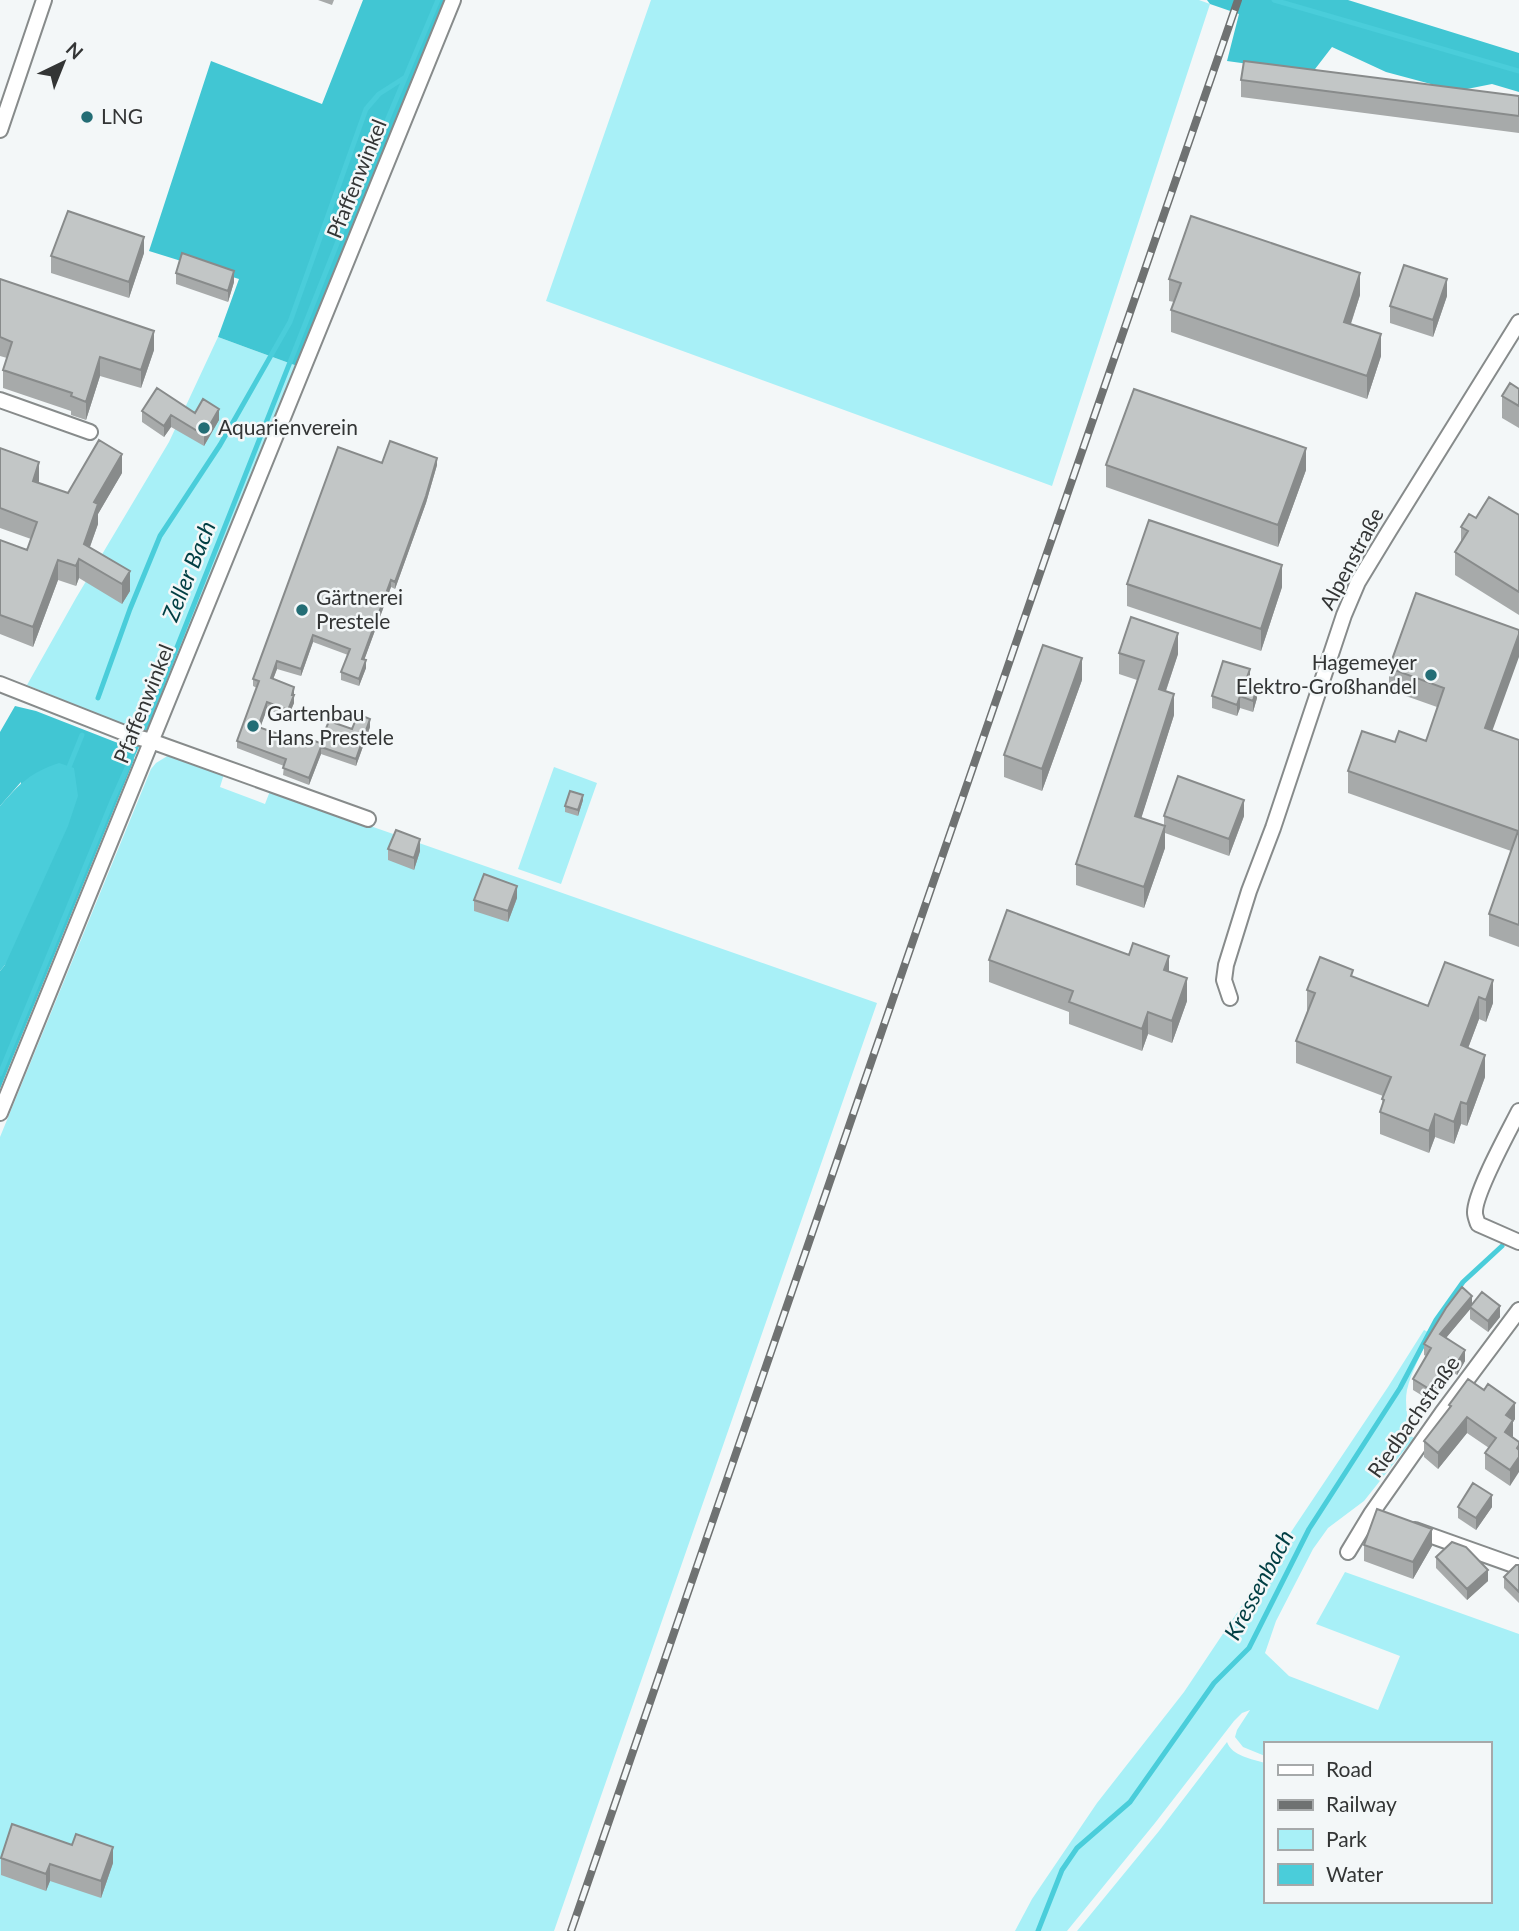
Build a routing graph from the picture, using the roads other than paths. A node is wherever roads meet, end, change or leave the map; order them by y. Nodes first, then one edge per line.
1 (44, 0) edge
2 (453, 0) edge
3 (0, 130) edge
4 (1519, 322) edge
5 (0, 400) edge
6 (90, 432) dead end
7 (0, 684) edge
8 (150, 741) junction
9 (368, 819) dead end
10 (1230, 998) dead end
11 (1519, 1111) edge
12 (0, 1113) edge
13 (1519, 1242) edge
14 (1519, 1310) edge
15 (1406, 1527) edge
16 (1348, 1552) dead end
17 (1519, 1567) edge

1 - 3 street
2 - 8 street, Pfaffenwinkel
4 - 10 street, Alpenstraße
5 - 6 street
7 - 8 street
8 - 9 street
8 - 12 street, Pfaffenwinkel
11 - 13 street
14 - 16 street, Riedbachstraße
15 - 17 street

